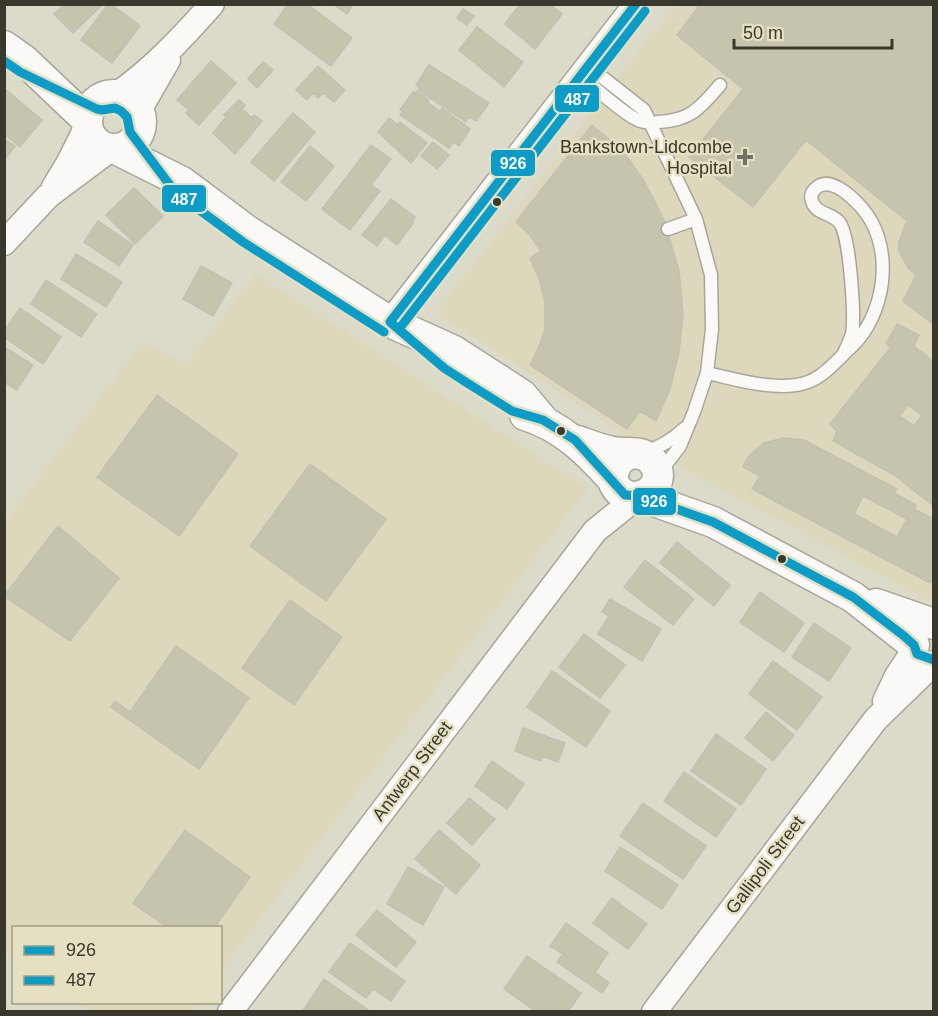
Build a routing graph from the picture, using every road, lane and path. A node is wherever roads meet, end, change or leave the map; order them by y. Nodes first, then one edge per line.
1 (212, 4) edge
2 (636, 4) edge
3 (15, 53) edge
4 (584, 71) junction
5 (720, 85) dead end
6 (112, 113) junction
7 (650, 123) junction
8 (113, 149) junction
9 (182, 182) junction
10 (48, 196) junction
11 (696, 219) junction
12 (668, 229) dead end
13 (4, 243) edge
14 (390, 322) junction
15 (843, 355) junction
16 (706, 373) junction
17 (686, 427) junction
18 (636, 476) junction
19 (927, 645) edge
20 (230, 1011) edge
21 (654, 1011) edge

1 - 6 street
2 - 4 street
3 - 6 street
4 - 7 lane
4 - 14 street
5 - 7 lane
6 - 8 street
6 - 9 street
6 - 10 street
7 - 11 lane
8 - 9 street
8 - 10 street
9 - 14 street
10 - 13 street
11 - 12 lane
11 - 16 lane
14 - 18 street
15 - 15 lane
15 - 16 lane
16 - 17 lane
17 - 18 lane
17 - 18 lane
18 - 19 street
18 - 20 street, Antwerp Street
19 - 21 street, Gallipoli Street

